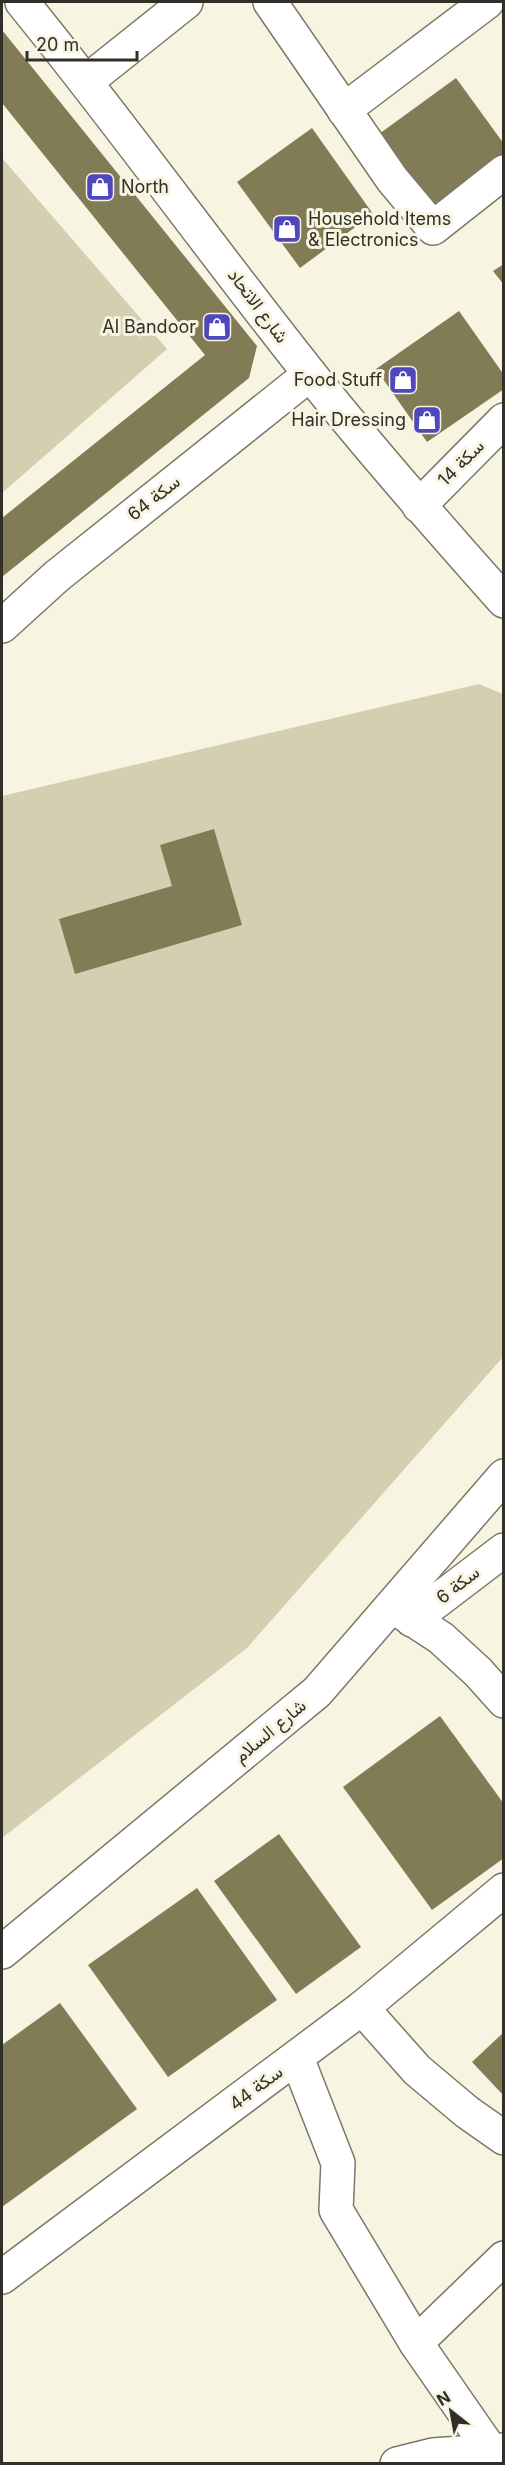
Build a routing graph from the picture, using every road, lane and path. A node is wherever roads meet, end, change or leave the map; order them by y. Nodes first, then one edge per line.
1 (22, 2) edge
2 (186, 2) edge
3 (270, 2) edge
4 (487, 2) edge
5 (87, 81) junction
6 (344, 110) junction
7 (504, 172) edge
8 (310, 374) junction
9 (504, 420) edge
10 (419, 506) junction
11 (504, 602) edge
12 (2, 626) edge
13 (504, 1476) edge
14 (504, 1550) edge
15 (402, 1613) junction
16 (504, 1701) edge
17 (504, 1890) edge
18 (2, 1952) edge
19 (362, 2008) junction
20 (297, 2058) junction
21 (504, 2138) edge
22 (504, 2258) edge
23 (2, 2277) edge
24 (416, 2343) junction
25 (498, 2455) edge
26 (397, 2463) edge

1 - 5 street, شارع الاتحاد
2 - 5 street
3 - 6 street
4 - 6 street
5 - 8 street, شارع الاتحاد
6 - 7 street
8 - 10 street, شارع الاتحاد
8 - 12 street, سكة 64
9 - 10 street, سكة 14
10 - 11 street, شارع الاتحاد
13 - 15 street, شارع السلام
14 - 15 street, سكة 6
15 - 16 street
15 - 18 street, شارع السلام
17 - 19 street, سكة 44
19 - 20 street, سكة 44
19 - 21 street
20 - 23 street, سكة 44
20 - 24 street
22 - 24 street
24 - 25 street
25 - 26 street

